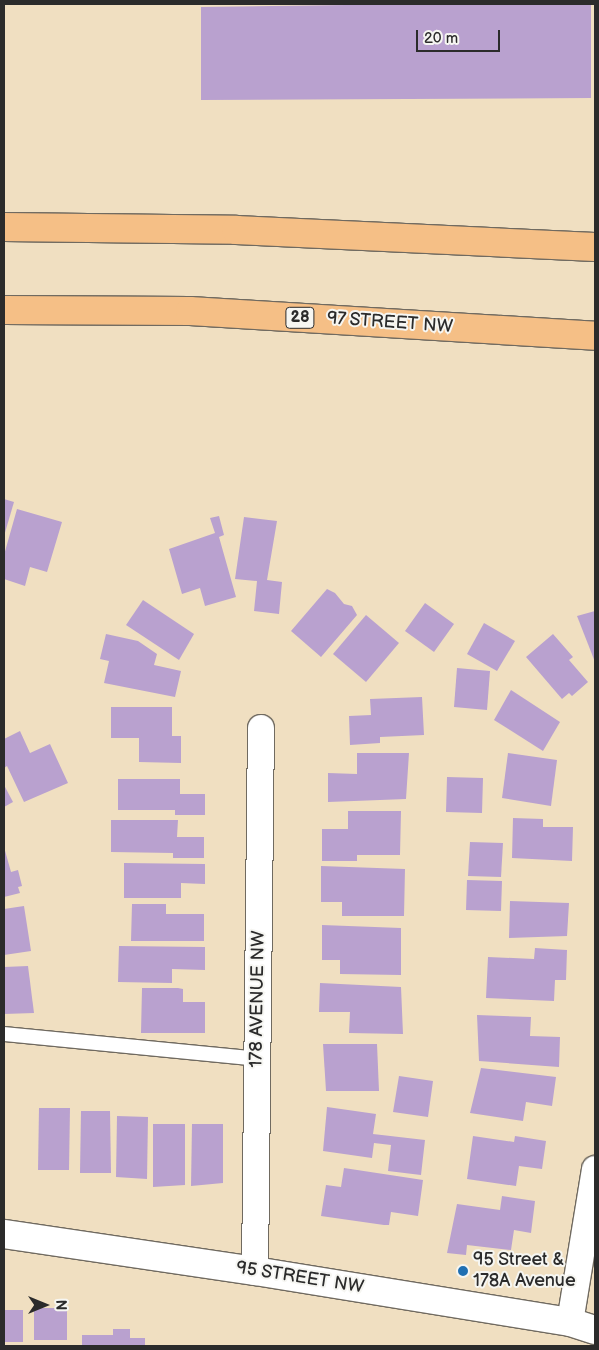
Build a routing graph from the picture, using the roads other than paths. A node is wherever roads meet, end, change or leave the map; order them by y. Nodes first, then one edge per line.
1 (4, 227) edge
2 (595, 247) edge
3 (4, 310) edge
4 (595, 336) edge
5 (262, 728) dead end
6 (4, 1034) edge
7 (258, 1059) junction
8 (595, 1169) edge
9 (4, 1234) edge
10 (256, 1271) junction
11 (583, 1326) edge

1 - 2 main road
3 - 4 main road, 97 STREET NW / 28
5 - 7 street, 178 AVENUE NW
6 - 7 lane
7 - 10 street, 178 AVENUE NW
8 - 11 street
9 - 10 street, 95 STREET NW
10 - 11 street, 95 STREET NW

